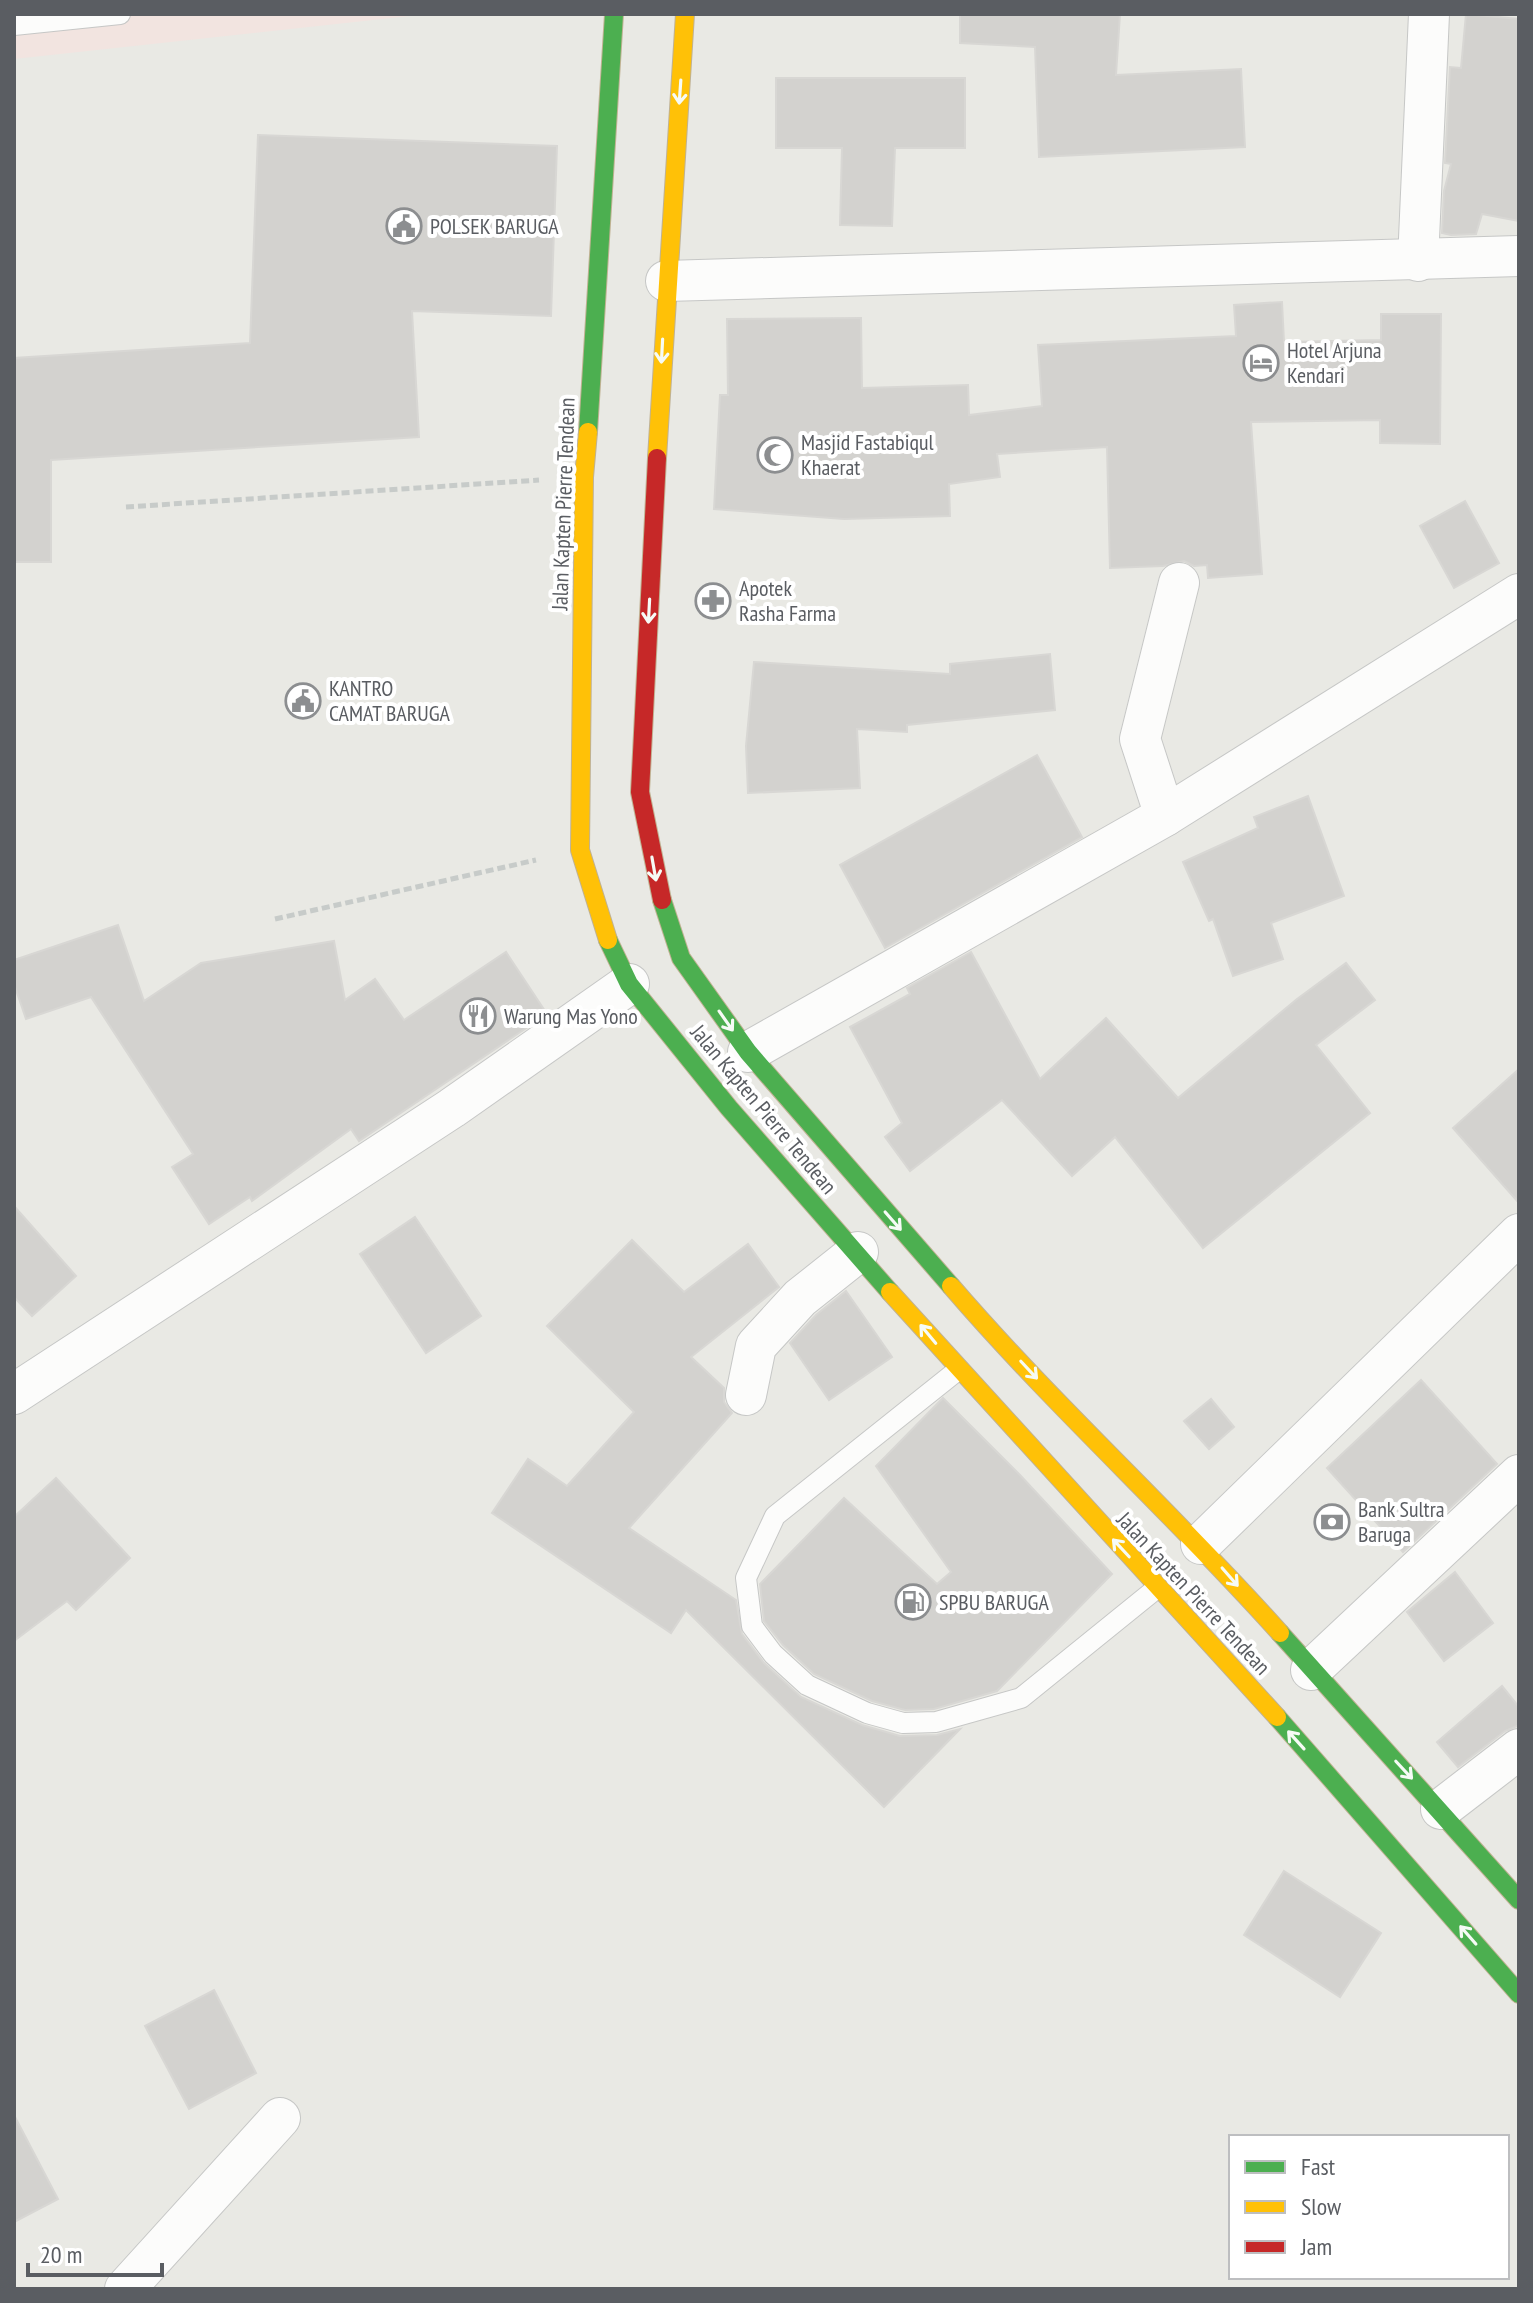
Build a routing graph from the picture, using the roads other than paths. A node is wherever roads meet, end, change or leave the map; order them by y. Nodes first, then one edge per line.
1 (120, 14) edge
2 (614, 14) edge
3 (685, 14) edge
4 (1429, 14) edge
5 (15, 26) edge
6 (1519, 256) edge
7 (1418, 261) junction
8 (666, 281) junction
9 (1179, 583) dead end
10 (1519, 594) edge
11 (1165, 816) junction
12 (629, 984) junction
13 (748, 1052) junction
14 (1519, 1234) edge
15 (858, 1252) junction
16 (958, 1370) junction
17 (14, 1394) edge
18 (746, 1395) dead end
19 (1109, 1475) junction
20 (1519, 1475) edge
21 (1080, 1504) junction
22 (1201, 1544) junction
23 (1157, 1588) junction
24 (1311, 1670) junction
25 (1519, 1749) edge
26 (1441, 1809) junction
27 (1519, 1900) edge
28 (1519, 1994) edge
29 (280, 2118) dead end
30 (125, 2289) edge

1 - 5 lane
2 - 12 highway, Jalan Kapten Pierre Tendean
3 -> 8 highway, Jalan Kapten Pierre Tendean
4 - 7 street
6 - 7 street
7 - 8 street
8 -> 13 highway, Jalan Kapten Pierre Tendean
9 - 11 street
10 - 11 street
11 - 13 street
12 - 15 highway, Jalan Kapten Pierre Tendean
12 - 17 street
13 -> 19 highway, Jalan Kapten Pierre Tendean
14 - 22 street
16 -> 15 highway, Jalan Kapten Pierre Tendean
15 - 18 street
16 - 21 highway, Jalan Kapten Pierre Tendean
16 - 23 lane
19 - 21 highway
19 - 22 highway, Jalan Kapten Pierre Tendean
20 - 24 street
23 -> 21 highway, Jalan Kapten Pierre Tendean
22 -> 24 highway, Jalan Kapten Pierre Tendean
28 -> 23 highway, Jalan Kapten Pierre Tendean
24 -> 26 highway, Jalan Kapten Pierre Tendean
25 - 26 street
26 - 27 highway, Jalan Kapten Pierre Tendean
29 - 30 street

